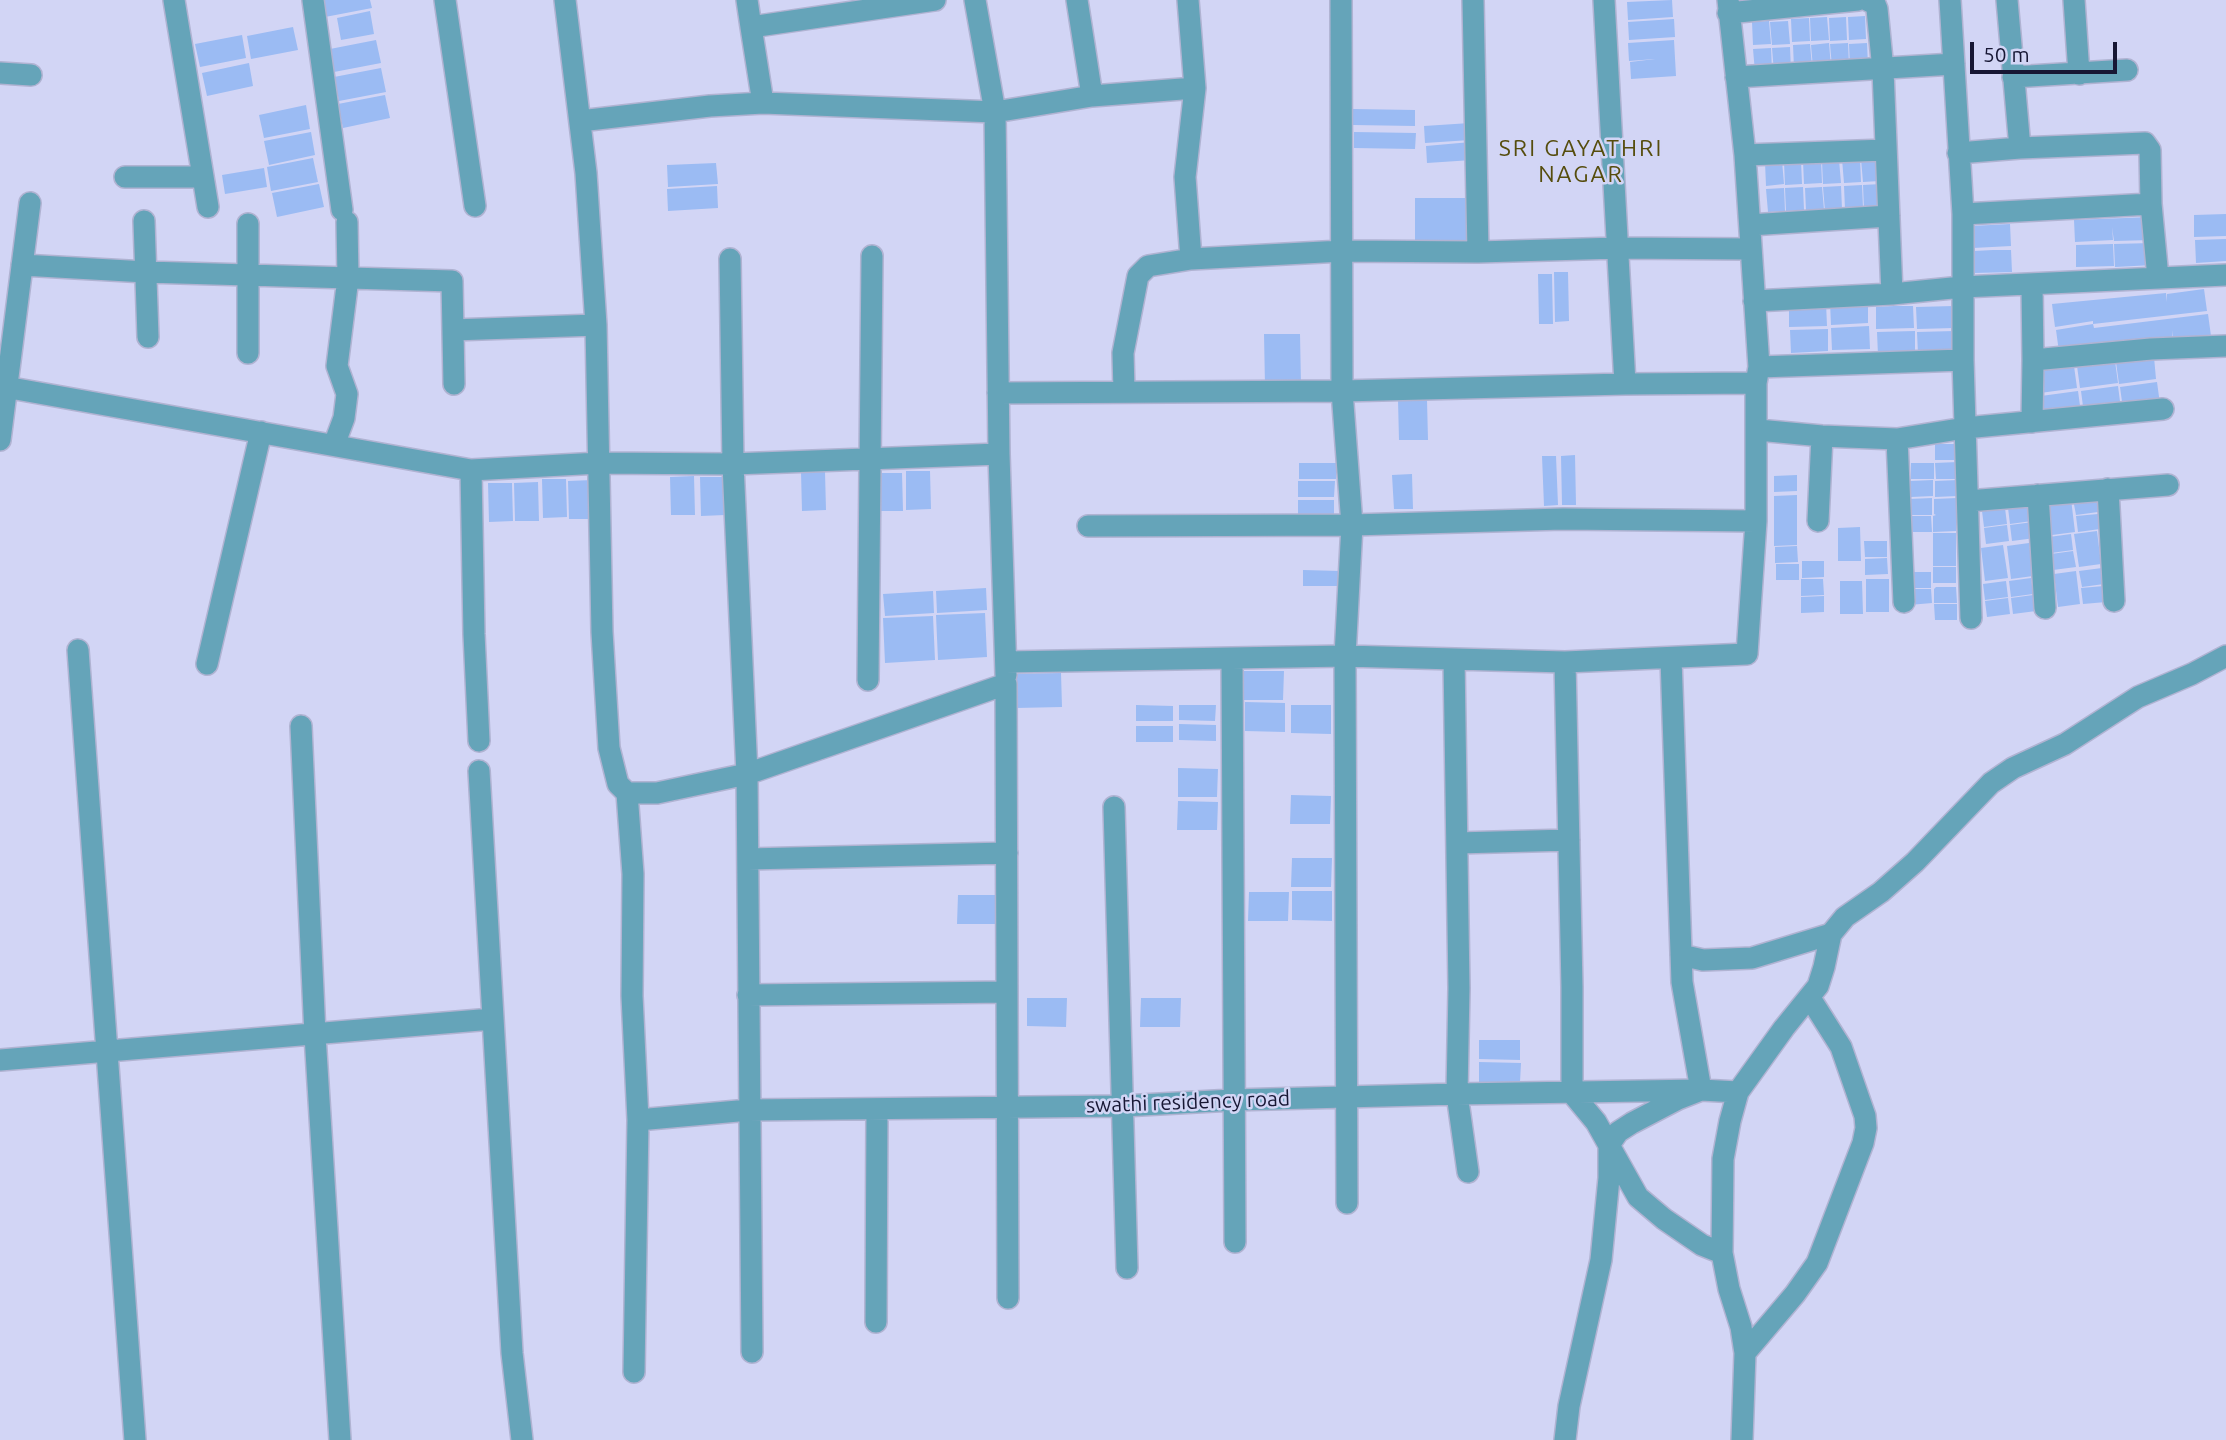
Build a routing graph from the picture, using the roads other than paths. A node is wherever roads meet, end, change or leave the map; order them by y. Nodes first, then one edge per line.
1 (174, 0) edge
2 (313, 0) edge
3 (445, 0) edge
4 (565, 0) edge
5 (747, 0) edge
6 (935, 0) edge
7 (975, 0) edge
8 (1077, 0) edge
9 (1188, 0) edge
10 (1341, 0) edge
11 (1473, 0) edge
12 (1604, 0) edge
13 (1858, 0) edge
14 (1867, 0) edge
15 (1950, 0) edge
16 (2007, 0) edge
17 (2074, 0) edge
18 (1728, 6) edge
19 (751, 27) junction
20 (1954, 64) junction
21 (1883, 69) junction
22 (2127, 69) dead end
23 (0, 73) edge
24 (2079, 74) junction
25 (31, 75) dead end
26 (1736, 77) junction
27 (2013, 77) junction
28 (1195, 88) junction
29 (1092, 96) junction
30 (763, 103) junction
31 (995, 112) junction
32 (580, 121) junction
33 (2020, 148) junction
34 (1886, 150) junction
35 (1958, 153) junction
36 (1745, 155) junction
37 (125, 177) dead end
38 (203, 177) junction
39 (30, 203) dead end
40 (2151, 204) junction
41 (475, 206) dead end
42 (208, 207) dead end
43 (1962, 214) junction
44 (1889, 216) junction
45 (144, 221) dead end
46 (248, 224) dead end
47 (1750, 225) junction
48 (1618, 248) junction
49 (1751, 248) junction
50 (1342, 251) junction
51 (1478, 252) junction
52 (872, 256) dead end
53 (730, 259) dead end
54 (1191, 259) junction
55 (22, 265) junction
56 (146, 272) junction
57 (248, 275) junction
58 (2226, 275) edge
59 (348, 278) junction
60 (2158, 278) junction
61 (2032, 286) junction
62 (1962, 287) junction
63 (1892, 294) junction
64 (1754, 301) junction
65 (596, 325) junction
66 (453, 330) junction
67 (148, 337) dead end
68 (2226, 346) edge
69 (248, 353) dead end
70 (1963, 360) junction
71 (2033, 360) junction
72 (1757, 375) junction
73 (454, 384) dead end
74 (1625, 384) junction
75 (3, 386) edge
76 (1124, 391) junction
77 (1342, 391) junction
78 (998, 393) junction
79 (2163, 408) dead end
80 (2032, 422) junction
81 (1965, 428) junction
82 (1758, 430) junction
83 (261, 432) junction
84 (1822, 436) junction
85 (1897, 439) junction
86 (0, 440) edge
87 (334, 446) junction
88 (999, 454) junction
89 (868, 459) junction
90 (599, 463) junction
91 (733, 464) junction
92 (471, 470) junction
93 (2168, 485) dead end
94 (2108, 489) junction
95 (2038, 495) junction
96 (1968, 501) junction
97 (1756, 521) junction
98 (1818, 521) dead end
99 (1352, 525) junction
100 (1088, 526) dead end
101 (2114, 601) dead end
102 (1904, 602) dead end
103 (2045, 608) dead end
104 (1971, 618) dead end
105 (78, 650) dead end
106 (1345, 656) junction
107 (2226, 656) edge
108 (1232, 658) junction
109 (1671, 658) junction
110 (1454, 659) junction
111 (1006, 662) junction
112 (1565, 662) junction
113 (207, 664) dead end
114 (868, 680) dead end
115 (1006, 684) junction
116 (301, 726) dead end
117 (479, 741) dead end
118 (479, 771) dead end
119 (747, 774) junction
120 (627, 793) junction
121 (1114, 807) dead end
122 (1569, 840) junction
123 (1457, 843) junction
124 (1007, 853) junction
125 (748, 859) junction
126 (1831, 934) junction
127 (1681, 955) junction
128 (1007, 992) junction
129 (748, 995) junction
130 (1810, 998) junction
131 (492, 1019) junction
132 (315, 1035) junction
133 (106, 1051) junction
134 (0, 1060) edge
135 (1701, 1090) junction
136 (1738, 1092) junction
137 (1572, 1093) junction
138 (1457, 1094) junction
139 (1345, 1097) junction
140 (1233, 1100) junction
141 (1123, 1106) junction
142 (1007, 1107) junction
143 (877, 1109) junction
144 (749, 1110) junction
145 (638, 1121) junction
146 (1609, 1145) junction
147 (1468, 1172) dead end
148 (1347, 1203) dead end
149 (1235, 1242) dead end
150 (1722, 1253) junction
151 (1127, 1268) dead end
152 (1008, 1298) dead end
153 (876, 1322) dead end
154 (752, 1352) dead end
155 (1745, 1353) junction
156 (634, 1372) dead end
157 (135, 1440) edge
158 (340, 1440) edge
159 (522, 1440) edge
160 (1565, 1440) edge
161 (1742, 1440) edge

1 - 38 street
2 - 59 street
3 - 41 street
4 - 32 street
5 - 19 street
6 - 19 street
7 - 31 street
8 - 29 street
9 - 28 street
10 - 50 street
11 - 51 street
12 - 48 street
13 - 18 street
14 - 21 street
15 - 20 street
16 - 27 street
17 - 24 street
18 - 26 street
19 - 30 street
20 - 21 street
20 - 35 street
21 - 26 street
21 - 34 street
22 - 24 street
23 - 25 street
24 - 27 street
26 - 36 street
27 - 33 street
28 - 29 street
28 - 54 street
29 - 31 street
30 - 31 street
30 - 32 street
31 - 78 street
32 - 65 street
33 - 35 street
33 - 40 street
34 - 36 street
34 - 44 street
35 - 43 street
36 - 47 street
37 - 38 street
38 - 42 street
39 - 55 street
40 - 43 street
40 - 60 street
43 - 62 street
44 - 47 street
44 - 63 street
45 - 56 street
46 - 57 street
47 - 49 street
48 - 49 street
48 - 51 street
48 - 74 street
49 - 64 street
50 - 51 street
50 - 54 street
50 - 77 street
52 - 89 street
53 - 91 street
54 - 76 street
55 - 56 street
55 - 75 street
56 - 57 street
56 - 67 street
57 - 59 street
57 - 69 street
58 - 60 street
59 - 66 street
59 - 87 street
60 - 61 street
61 - 62 street
61 - 71 street
62 - 63 street
62 - 70 street
63 - 64 street
64 - 72 street
65 - 66 street
65 - 90 street
66 - 73 street
68 - 71 street
70 - 72 street
70 - 81 street
71 - 80 street
72 - 74 street
72 - 82 street
74 - 77 street
75 - 83 street
75 - 86 street
76 - 77 street
76 - 78 street
77 - 99 street
78 - 88 street
79 - 80 street
80 - 81 street
81 - 85 street
81 - 96 street
82 - 84 street
82 - 97 street
83 - 87 street
83 - 113 street
84 - 85 street
84 - 98 street
85 - 102 street
87 - 92 street
88 - 89 street
88 - 111 street
89 - 91 street
89 - 114 street
90 - 91 street
90 - 92 street
90 - 120 street
91 - 119 street
92 - 117 street
93 - 94 street
94 - 95 street
94 - 101 street
95 - 96 street
95 - 103 street
96 - 104 street
97 - 99 street
97 - 109 street
99 - 100 street
99 - 106 street
105 - 133 street
106 - 108 street
106 - 110 street
106 - 139 street
107 - 126 street
108 - 111 street
108 - 140 street
109 - 112 street
109 - 127 street
110 - 112 street
110 - 123 street
111 - 115 street
112 - 122 street
115 - 119 street
115 - 124 street
116 - 132 street
118 - 131 street
119 - 120 street
119 - 125 street
120 - 145 street
121 - 141 street
122 - 123 street
122 - 137 street
123 - 138 street
124 - 125 street
124 - 128 street
125 - 129 street
126 - 127 street
126 - 130 street
127 - 135 street
128 - 129 street
128 - 142 street
129 - 144 street
130 - 136 street
130 - 155 street
131 - 132 street
131 - 159 street
132 - 133 street
132 - 158 street
133 - 134 street
133 - 157 street
135 - 136 street, swathi residency road
135 - 137 street, swathi residency road
135 - 146 street
136 - 150 street
137 - 138 street, swathi residency road
137 - 146 street
138 - 139 street, swathi residency road
138 - 147 street
139 - 140 street, swathi residency road
139 - 148 street
140 - 141 street, swathi residency road
140 - 149 street
141 - 142 street, swathi residency road
141 - 151 street
142 - 143 street, swathi residency road
142 - 152 street
143 - 144 street, swathi residency road
143 - 153 street
144 - 145 street, swathi residency road
144 - 154 street
145 - 156 street
146 - 150 street
146 - 160 street
150 - 155 street
155 - 161 street

